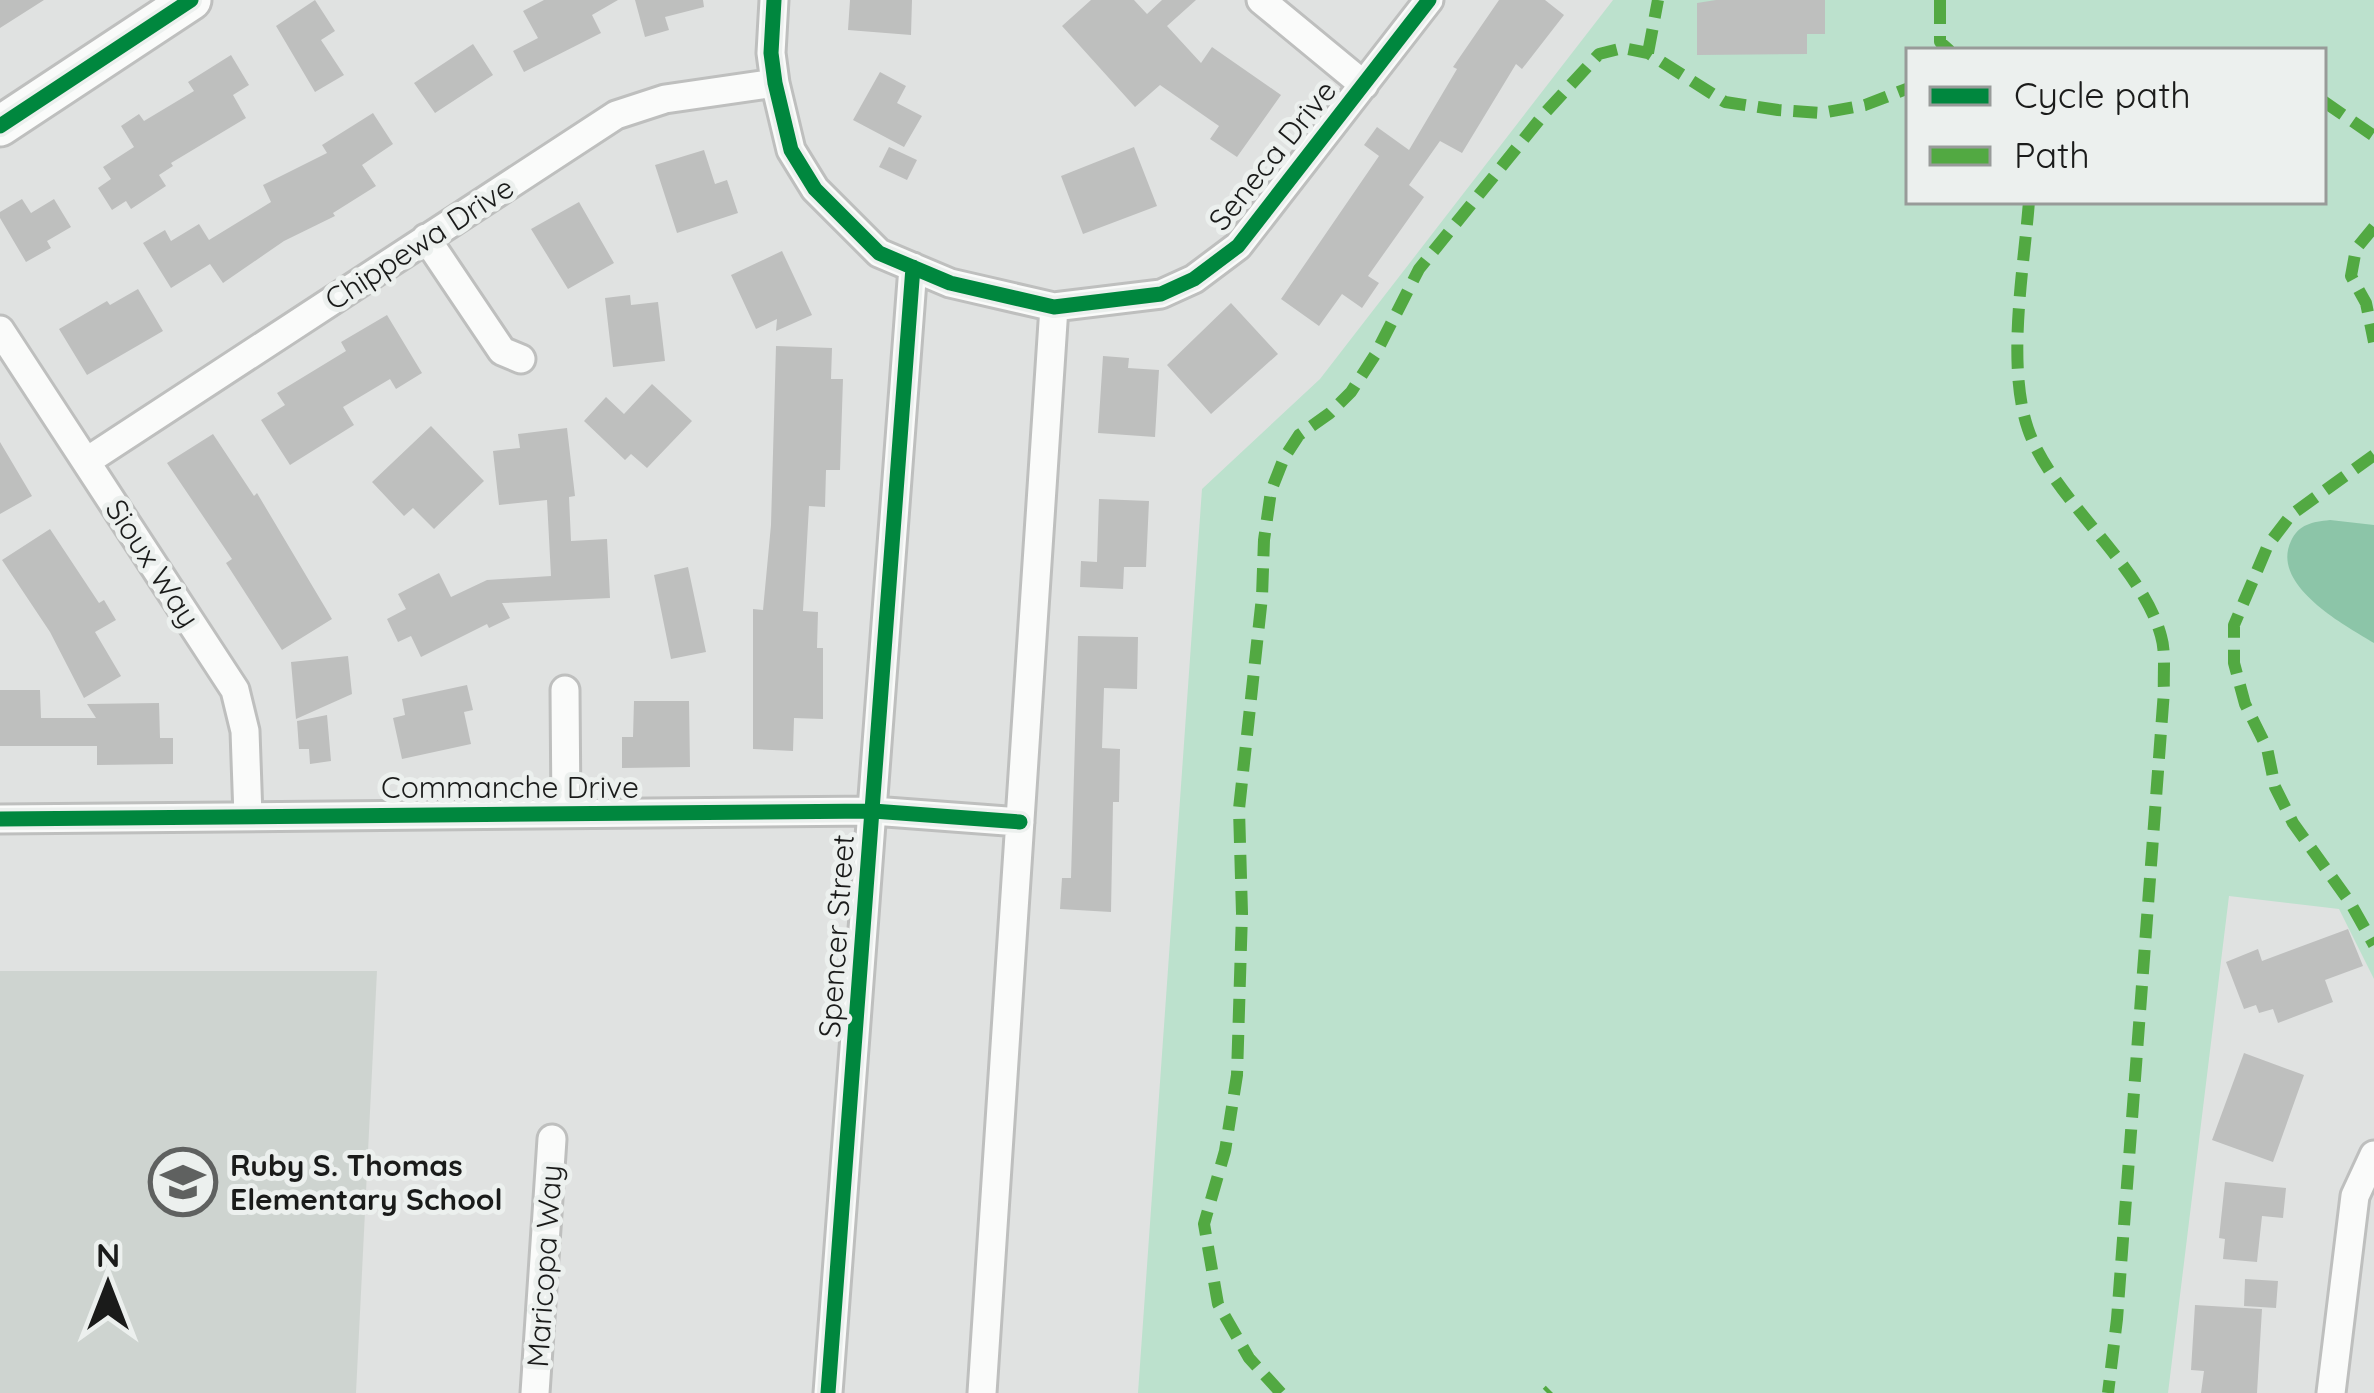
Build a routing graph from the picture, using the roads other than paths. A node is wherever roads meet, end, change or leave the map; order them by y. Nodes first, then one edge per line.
1 (191, 0) edge
2 (775, 0) edge
3 (1261, 0) edge
4 (1429, 0) edge
5 (775, 83) junction
6 (1364, 85) junction
7 (0, 126) edge
8 (426, 238) junction
9 (913, 267) junction
10 (1054, 307) junction
11 (0, 330) edge
12 (520, 359) dead end
13 (86, 461) junction
14 (565, 690) dead end
15 (873, 811) junction
16 (566, 813) junction
17 (248, 816) junction
18 (0, 819) edge
19 (1020, 822) junction
20 (552, 1139) dead end
21 (2374, 1155) edge
22 (535, 1393) edge
23 (828, 1393) edge
24 (982, 1393) edge
25 (2331, 1393) edge

1 - 7 street
2 - 5 street, Seneca Drive
3 - 6 street
4 - 6 street, Seneca Drive
5 - 8 street, Chippewa Drive
5 - 9 street, Seneca Drive
6 - 10 street, Seneca Drive
8 - 12 street
8 - 13 street, Chippewa Drive
9 - 10 street, Seneca Drive
9 - 15 street, Spencer Street
10 - 19 street
11 - 13 street, Sioux Way
13 - 17 street, Sioux Way
14 - 16 street
15 - 16 street, Commanche Drive
15 - 19 street, Commanche Drive
15 - 23 street, Spencer Street
16 - 17 street, Commanche Drive
17 - 18 street, Commanche Drive
19 - 24 street
20 - 22 street, Maricopa Way
21 - 25 street

